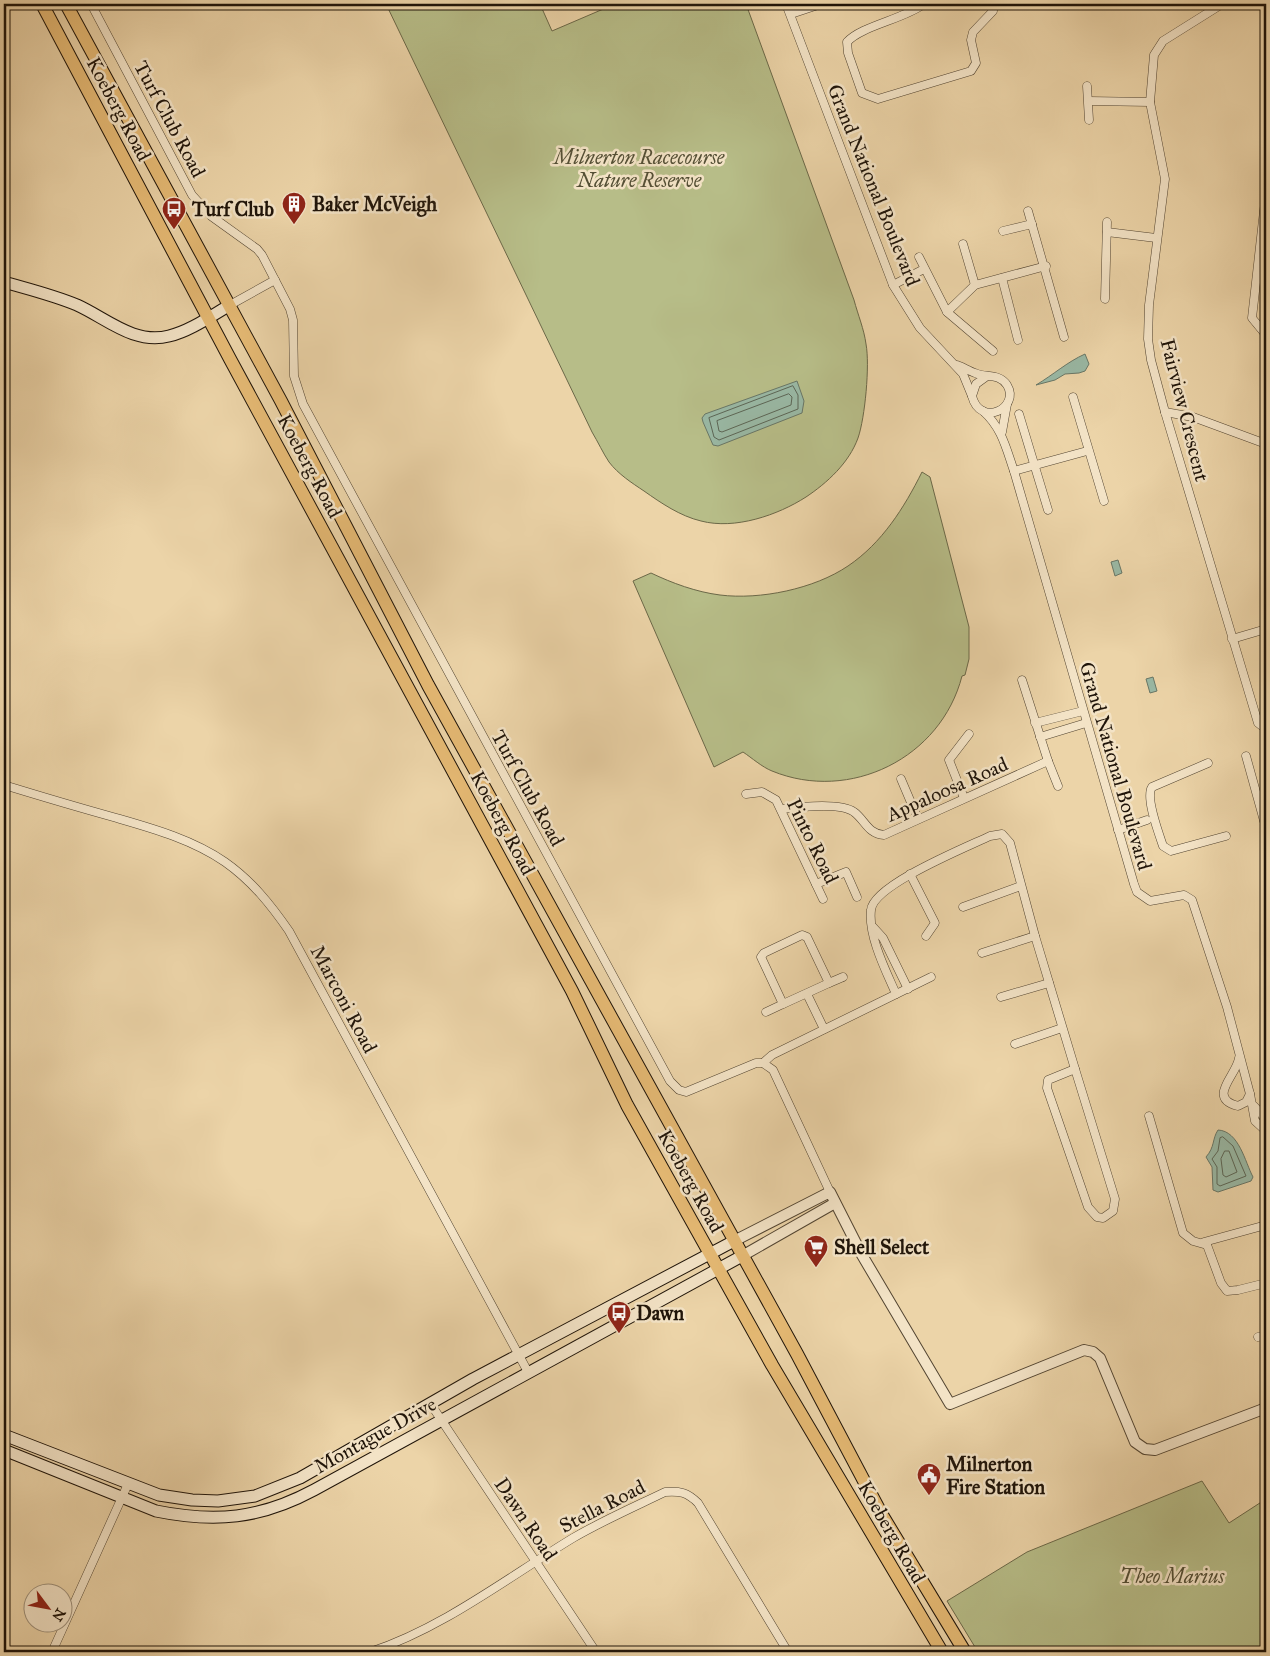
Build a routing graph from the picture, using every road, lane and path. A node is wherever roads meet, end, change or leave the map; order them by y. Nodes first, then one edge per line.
1 (42, 4) edge
2 (66, 4) edge
3 (91, 4) edge
4 (786, 4) edge
5 (821, 4) edge
6 (923, 4) edge
7 (992, 4) edge
8 (1222, 4) edge
9 (791, 14) junction
10 (1087, 86) dead end
11 (1088, 101) junction
12 (1150, 102) junction
13 (1089, 120) dead end
14 (1266, 193) edge
15 (1028, 211) dead end
16 (1107, 222) dead end
17 (1032, 224) junction
18 (1003, 231) dead end
19 (1107, 232) junction
20 (1156, 238) junction
21 (964, 244) dead end
22 (919, 257) dead end
23 (1046, 266) junction
24 (925, 271) junction
25 (1002, 278) junction
26 (275, 280) junction
27 (4, 282) edge
28 (975, 285) junction
29 (894, 286) junction
30 (1105, 299) dead end
31 (230, 304) junction
32 (947, 312) junction
33 (209, 317) junction
34 (1266, 335) edge
35 (1064, 337) dead end
36 (1018, 340) dead end
37 (993, 351) dead end
38 (955, 364) junction
39 (987, 376) junction
40 (972, 396) junction
41 (1073, 397) dead end
42 (1007, 403) junction
43 (983, 411) junction
44 (1166, 412) junction
45 (1019, 414) dead end
46 (1002, 434) junction
47 (1266, 444) edge
48 (1087, 451) junction
49 (1034, 465) junction
50 (1014, 471) junction
51 (1104, 501) dead end
52 (1048, 510) dead end
53 (1266, 629) edge
54 (1232, 639) junction
55 (1022, 680) dead end
56 (1083, 711) junction
57 (1035, 723) junction
58 (1086, 723) junction
59 (1266, 729) edge
60 (969, 734) dead end
61 (1040, 736) junction
62 (1246, 756) dead end
63 (1048, 761) junction
64 (1208, 763) dead end
65 (901, 779) dead end
66 (4, 786) edge
67 (1058, 786) dead end
68 (746, 794) dead end
69 (964, 798) junction
70 (782, 809) junction
71 (918, 819) junction
72 (1147, 820) dead end
73 (1266, 828) edge
74 (1118, 830) junction
75 (1226, 836) dead end
76 (910, 874) junction
77 (816, 884) junction
78 (1021, 886) junction
79 (857, 897) dead end
80 (824, 899) dead end
81 (963, 907) dead end
82 (873, 927) junction
83 (926, 936) dead end
84 (1035, 936) junction
85 (982, 952) dead end
86 (843, 977) dead end
87 (931, 977) dead end
88 (829, 983) junction
89 (1049, 983) junction
90 (908, 989) junction
91 (807, 994) junction
92 (896, 994) junction
93 (1001, 998) dead end
94 (783, 1004) junction
95 (766, 1012) dead end
96 (1062, 1028) junction
97 (824, 1029) junction
98 (1015, 1044) dead end
99 (1239, 1056) junction
100 (763, 1063) junction
101 (1075, 1069) junction
102 (1250, 1094) junction
103 (1253, 1104) junction
104 (1150, 1116) dead end
105 (1266, 1119) edge
106 (1266, 1131) edge
107 (830, 1192) junction
108 (835, 1203) junction
109 (1266, 1225) edge
110 (734, 1241) junction
111 (1204, 1242) junction
112 (710, 1253) junction
113 (742, 1256) junction
114 (718, 1269) junction
115 (1266, 1283) edge
116 (518, 1354) junction
117 (528, 1372) junction
118 (430, 1403) junction
119 (1266, 1408) edge
120 (441, 1420) junction
121 (4, 1434) edge
122 (4, 1450) edge
123 (128, 1484) junction
124 (122, 1498) junction
125 (534, 1562) junction
126 (395, 1648) edge
127 (52, 1652) edge
128 (370, 1652) edge
129 (596, 1652) edge
130 (788, 1652) edge
131 (942, 1652) edge
132 (965, 1652) edge

1 - 33 main road, Koeberg Road
2 - 31 main road, Koeberg Road
3 - 26 street, Turf Club Road
4 - 9 street, Grand National Boulevard
5 - 9 street
6 - 7 street
8 - 12 street, Fairview Crescent
9 - 29 street, Grand National Boulevard
10 - 11 street
11 - 12 street
11 - 13 street
12 - 20 street, Fairview Crescent
14 - 34 street
15 - 17 street
16 - 19 street
17 - 18 street
17 - 23 street
19 - 20 street
19 - 30 street
20 - 44 street, Fairview Crescent
21 - 28 street
22 - 24 street
23 - 25 street
23 - 35 street
24 - 29 street
24 - 32 street
25 - 28 street
25 - 36 street
26 - 31 street
26 - 100 street, Turf Club Road
27 - 33 main road
28 - 32 street
29 - 38 street, Grand National Boulevard
31 - 33 main road
31 - 110 main road, Koeberg Road
32 - 37 street
33 - 112 main road, Koeberg Road
38 - 39 street, Grand National Boulevard
38 - 40 street, Grand National Boulevard
39 - 40 street
39 - 42 street
40 - 43 street
41 - 48 street
42 - 43 street
42 - 46 street, Grand National Boulevard
43 - 46 street, Grand National Boulevard
44 - 47 street
44 - 54 street, Fairview Crescent
45 - 49 street
46 - 50 street, Grand National Boulevard
48 - 49 street
48 - 51 street
49 - 50 street
49 - 52 street
50 - 56 street, Grand National Boulevard
53 - 54 street
54 - 59 street, Fairview Crescent
55 - 57 street
56 - 57 street
56 - 58 street, Grand National Boulevard
57 - 61 street
58 - 61 street
58 - 74 street, Grand National Boulevard
60 - 69 street
61 - 63 street
62 - 73 street
63 - 67 street
63 - 69 street, Appaloosa Road
64 - 75 street
65 - 71 street
66 - 116 street, Marconi Road
68 - 70 street, Pinto Road
69 - 71 street, Appaloosa Road
70 - 71 street, Appaloosa Road
70 - 77 street, Pinto Road
72 - 74 street
74 - 99 street, Grand National Boulevard
76 - 78 street
76 - 82 street
76 - 83 street
77 - 79 street
77 - 80 street, Pinto Road
78 - 81 street
78 - 84 street
82 - 90 street
82 - 92 street
84 - 85 street
84 - 89 street
86 - 88 street
87 - 90 street
88 - 91 street
88 - 94 street
89 - 93 street
89 - 96 street
90 - 92 street
91 - 94 street
91 - 97 street
92 - 97 street
94 - 95 street
96 - 98 street
96 - 101 street
97 - 100 street
99 - 102 street, Grand National Boulevard
99 - 102 street
100 - 107 street
101 - 101 street
102 - 103 street, Grand National Boulevard
103 - 105 street
103 - 106 street, Grand National Boulevard
104 - 111 street
107 - 108 street
107 - 110 street
108 - 113 street
108 - 119 street
109 - 111 street
110 - 112 main road, Montague Drive
110 - 113 main road, Koeberg Road
111 - 115 street
112 - 114 main road, Koeberg Road
112 - 116 main road, Montague Drive
113 - 114 main road, Montague Drive
113 - 132 main road, Koeberg Road
114 - 117 main road, Montague Drive
114 - 131 main road, Koeberg Road
116 - 117 street, Marconi Road
116 - 118 main road, Montague Drive
117 - 120 main road, Montague Drive
118 - 120 street, Dawn Road
118 - 123 main road, Montague Drive
120 - 124 main road, Montague Drive
120 - 125 street, Dawn Road
121 - 123 main road, Montague Drive
122 - 124 main road, Montague Drive
123 - 124 street
124 - 127 street
125 - 126 street, Stella Road
125 - 129 street, Dawn Road
125 - 130 street, Stella Road
126 - 128 street, Stella Road

